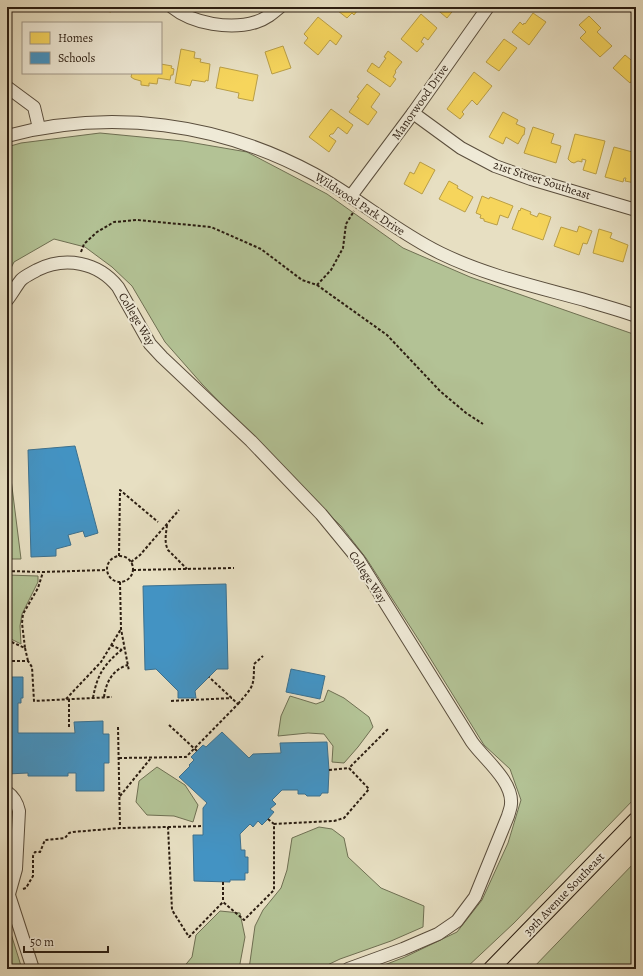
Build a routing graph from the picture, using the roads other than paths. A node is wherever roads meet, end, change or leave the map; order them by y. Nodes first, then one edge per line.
1 (172, 7) edge
2 (280, 7) edge
3 (488, 7) edge
4 (7, 88) edge
5 (413, 113) junction
6 (39, 128) junction
7 (7, 136) edge
8 (355, 199) junction
9 (636, 210) edge
10 (7, 300) edge
11 (636, 316) edge
12 (7, 792) edge
13 (636, 820) edge
14 (8, 891) edge
15 (33, 969) edge
16 (348, 969) edge
17 (491, 969) edge

1 - 2 street
3 - 5 street, Manorwood Drive
4 - 6 street
5 - 8 street, Manorwood Drive
5 - 9 street, 21st Street Southeast
6 - 7 street, Wildwood Park Drive
6 - 8 street, Wildwood Park Drive
8 - 11 street, Wildwood Park Drive
10 - 16 street, College Way
12 - 14 street
13 - 17 main road, 39th Avenue Southeast
14 - 15 street

